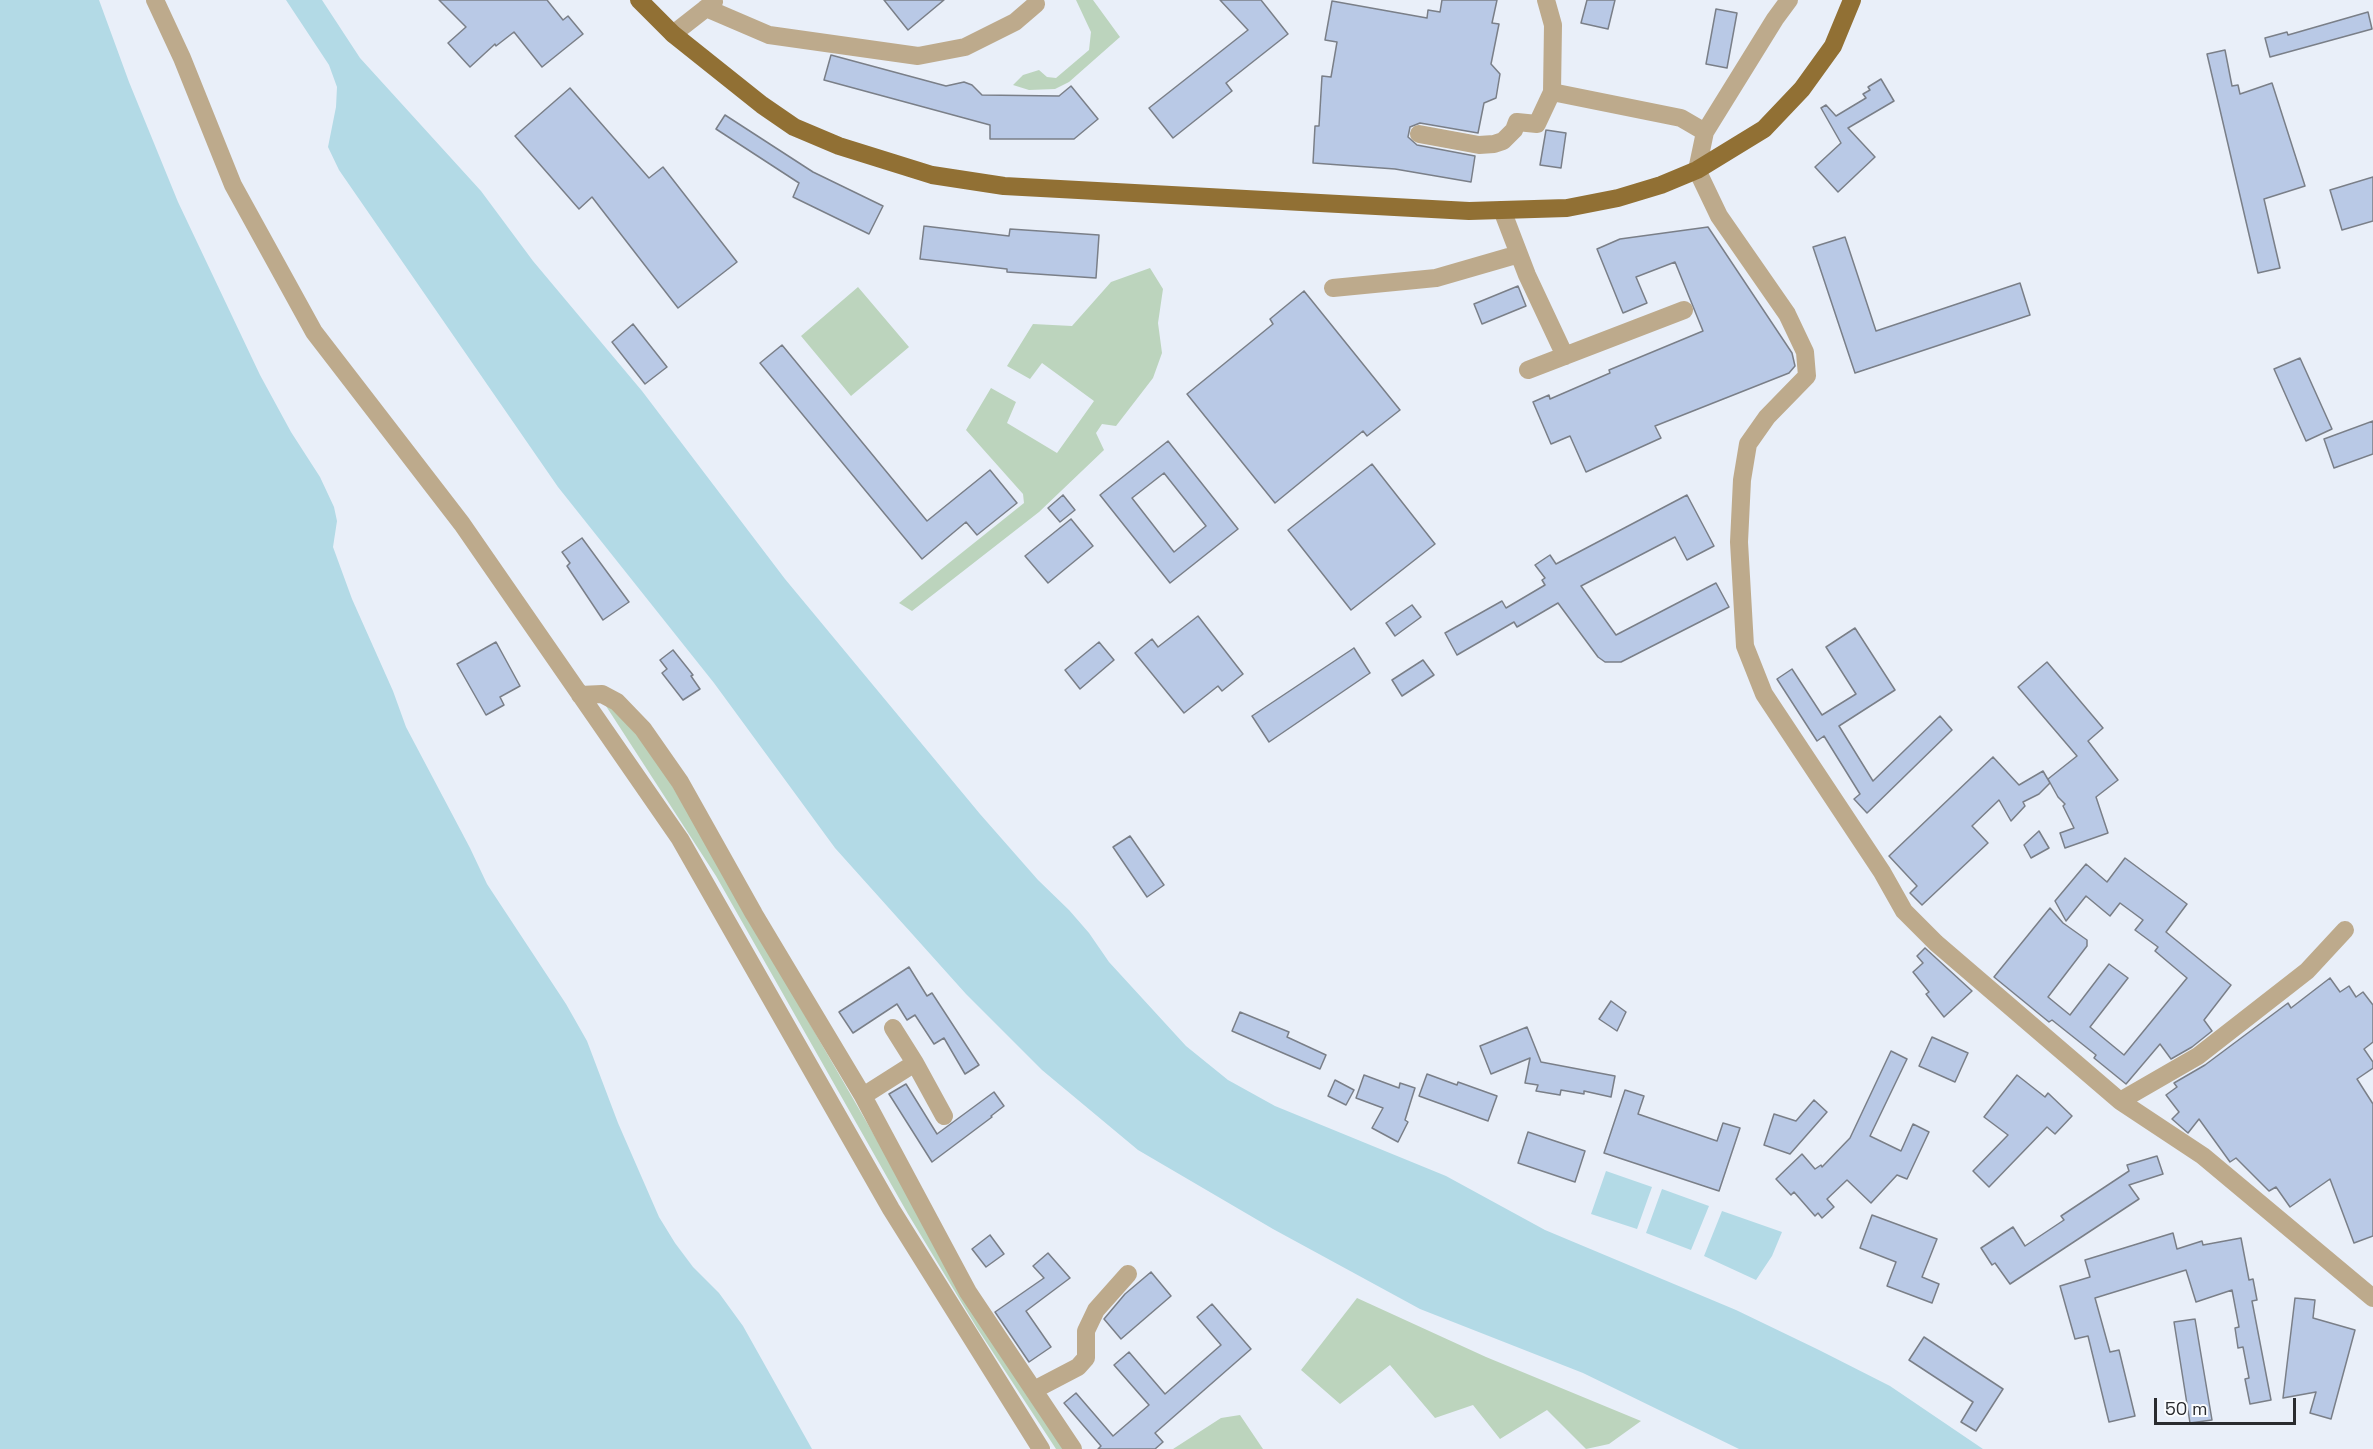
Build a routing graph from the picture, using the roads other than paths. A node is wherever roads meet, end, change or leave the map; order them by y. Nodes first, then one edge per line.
1 (155, 0) edge
2 (639, 0) edge
3 (1546, 0) edge
4 (1790, 0) edge
5 (1852, 0) edge
6 (712, 4) edge
7 (1036, 4) dead end
8 (673, 34) junction
9 (1551, 92) junction
10 (1706, 132) junction
11 (1419, 134) dead end
12 (1697, 170) junction
13 (1502, 210) junction
14 (1519, 254) junction
15 (1333, 288) dead end
16 (1684, 310) dead end
17 (1565, 356) junction
18 (1528, 370) dead end
19 (580, 694) junction
20 (2345, 930) dead end
21 (893, 1028) dead end
22 (915, 1063) junction
23 (863, 1096) junction
24 (2120, 1101) junction
25 (944, 1116) dead end
26 (1128, 1274) dead end
27 (2373, 1298) edge
28 (1034, 1390) junction
29 (1041, 1449) edge
30 (1073, 1449) edge

1 - 19 street
2 - 8 main road
3 - 9 street
4 - 10 street
5 - 12 main road
6 - 7 street
6 - 8 street
8 - 13 main road
9 - 10 street
9 - 11 street
10 - 12 street
12 - 13 main road
12 - 24 street
13 - 14 street
14 - 15 street
14 - 17 street
16 - 17 street
17 - 18 street
19 - 23 street
19 - 29 street
20 - 24 street
21 - 22 street
22 - 23 street
22 - 25 street
23 - 28 street
24 - 27 street
26 - 28 street
28 - 30 street

